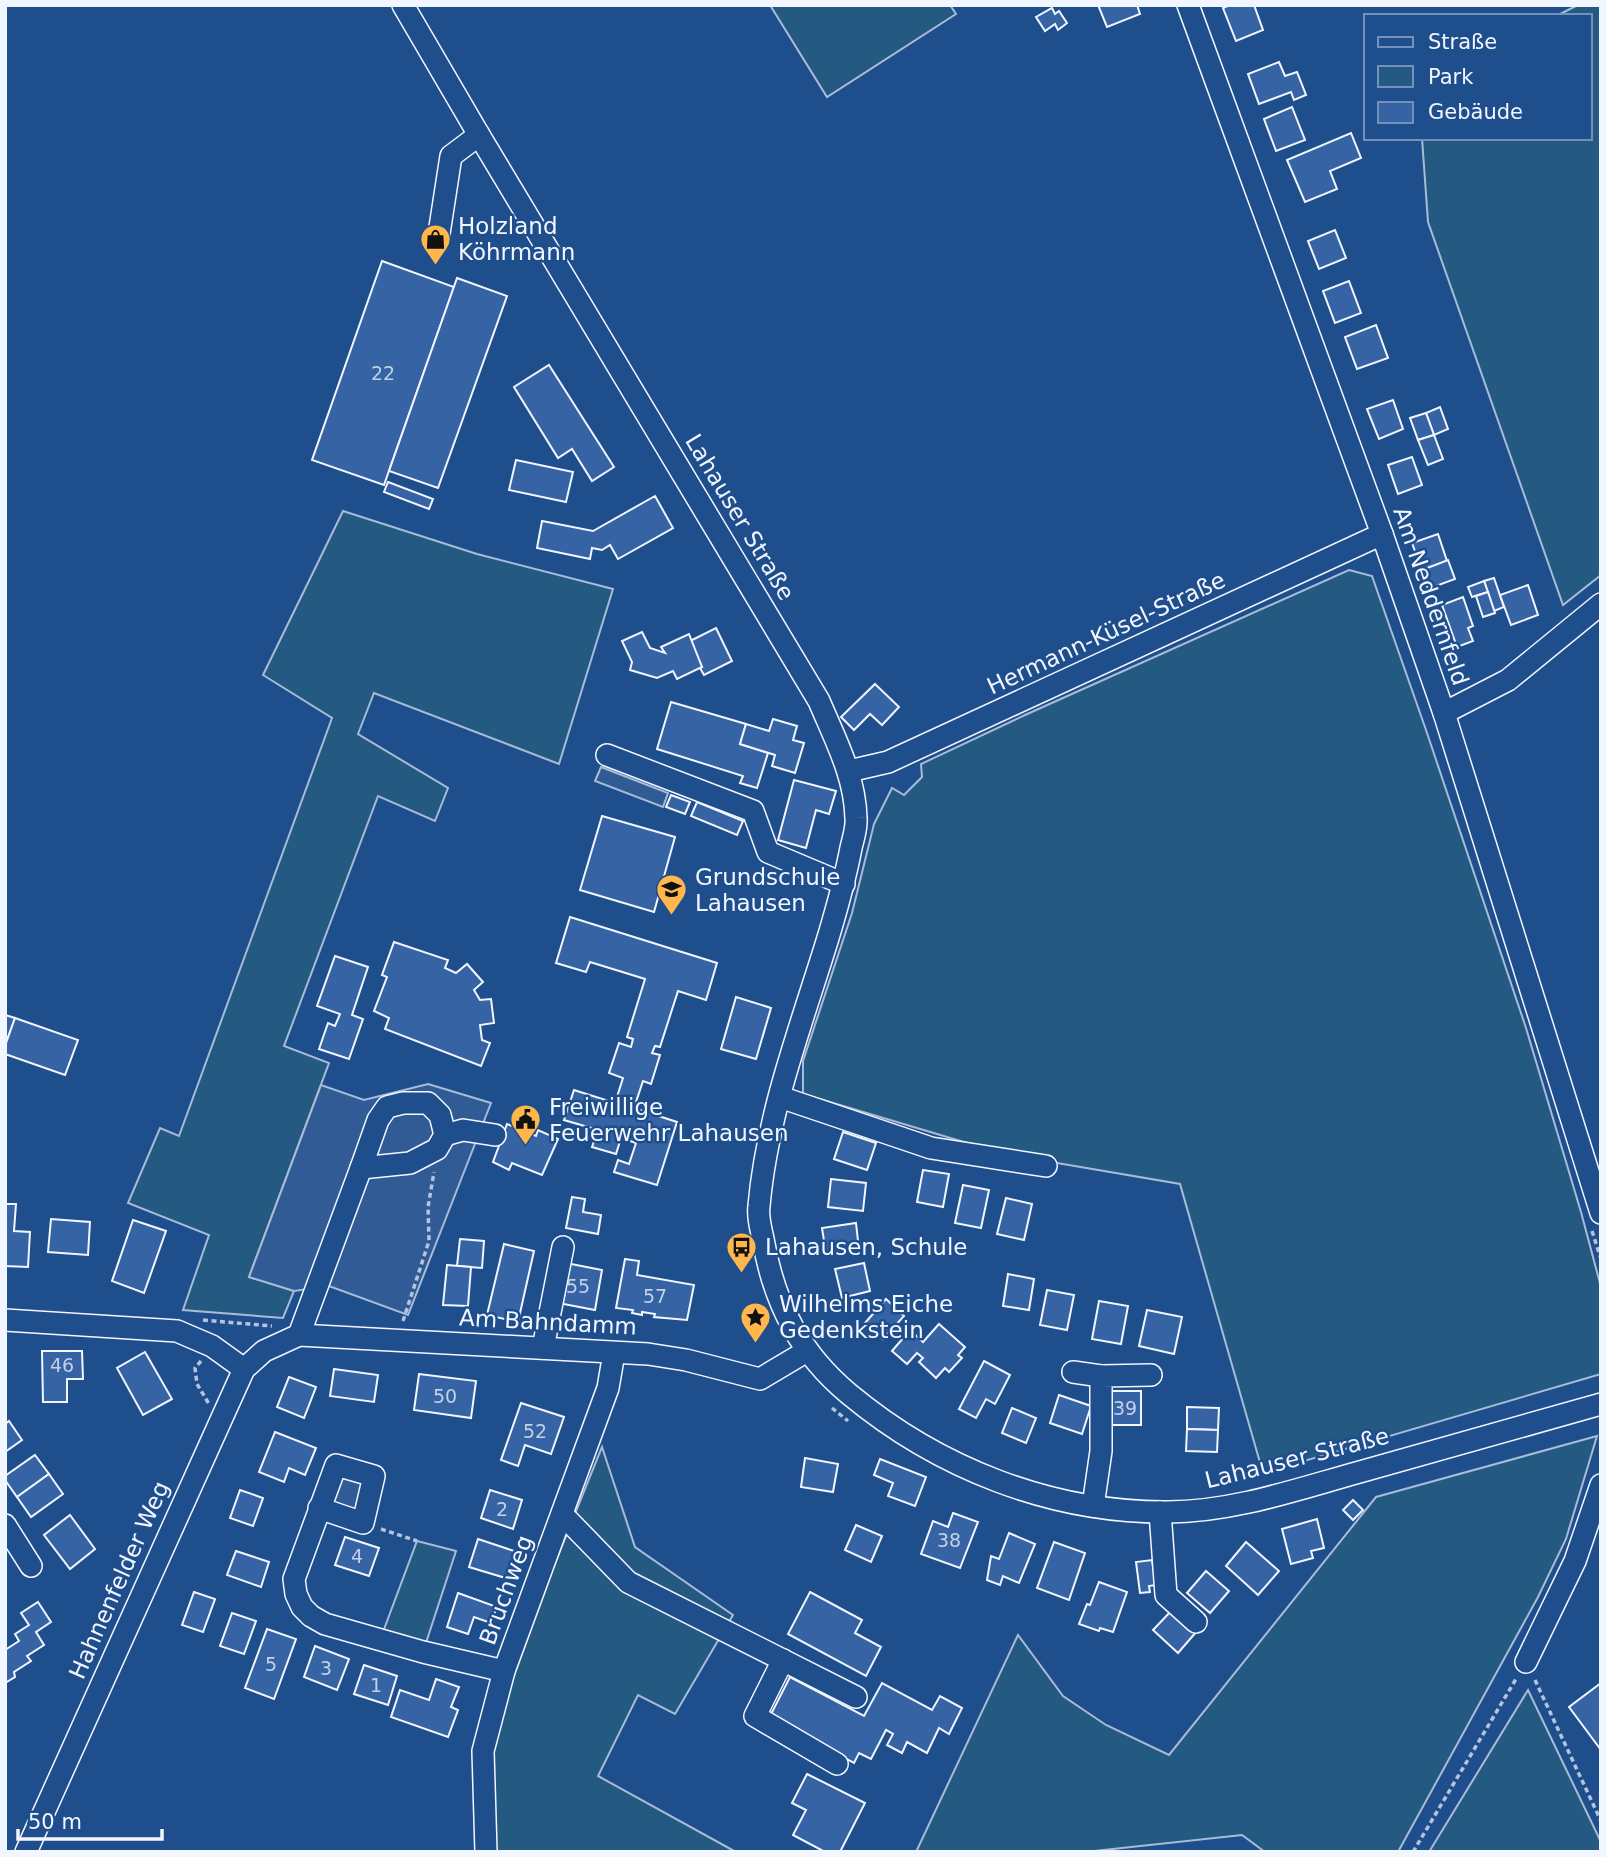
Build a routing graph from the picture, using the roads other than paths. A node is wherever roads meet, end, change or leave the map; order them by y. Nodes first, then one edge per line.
1 (403, 5) edge
2 (1188, 5) edge
3 (478, 135) junction
4 (438, 240) dead end
5 (1382, 534) junction
6 (1601, 604) edge
7 (1444, 713) junction
8 (607, 755) dead end
9 (849, 771) junction
10 (844, 884) junction
11 (780, 1097) junction
12 (495, 1135) dead end
13 (441, 1142) junction
14 (1046, 1166) dead end
15 (362, 1168) junction
16 (1601, 1213) edge
17 (563, 1247) dead end
18 (5, 1320) edge
19 (299, 1335) junction
20 (278, 1344) joint
21 (543, 1348) junction
22 (807, 1351) junction
23 (614, 1353) junction
24 (244, 1368) junction
25 (1073, 1371) dead end
26 (1151, 1375) dead end
27 (1101, 1376) junction
28 (1601, 1404) edge
29 (1601, 1485) edge
30 (1093, 1506) junction
31 (319, 1508) junction
32 (1160, 1512) junction
33 (562, 1514) junction
34 (5, 1525) edge
35 (32, 1566) dead end
36 (1196, 1622) dead end
37 (783, 1660) junction
38 (1526, 1662) road end
39 (504, 1671) junction
40 (856, 1697) dead end
41 (837, 1764) dead end
42 (26, 1852) edge
43 (485, 1852) edge

1 - 3 street, Lahauser Straße
2 - 5 street, Am Neddernfeld
3 - 4 street
3 - 9 street, Lahauser Straße
5 - 7 street, Am Neddernfeld
5 - 9 street, Hermann-Küsel-Straße
6 - 7 street
7 - 16 street, Am Neddernfeld
8 - 10 street
9 - 10 street, Lahauser Straße
10 - 11 street, Lahauser Straße
11 - 14 street
11 - 22 street, Lahauser Straße
12 - 13 street
13 - 15 street
13 - 15 street
15 - 19 street
17 - 21 street
18 - 24 street
19 - 20 street, Am Bahndamm
19 - 21 street, Am Bahndamm
20 - 24 street, Hahnenfelder Weg
21 - 23 street, Am Bahndamm
22 - 23 street, Am Bahndamm
22 - 30 street, Lahauser Straße
23 - 33 street, Bruchweg
24 - 42 street, Hahnenfelder Weg
25 - 27 street
26 - 27 street
27 - 30 street
28 - 32 street, Lahauser Straße
29 - 38 street
30 - 32 street, Lahauser Straße
31 - 31 street
31 - 39 street
32 - 36 street
33 - 37 street
33 - 39 street, Bruchweg
34 - 35 street
37 - 40 street
37 - 41 street
39 - 43 street, Bruchweg

